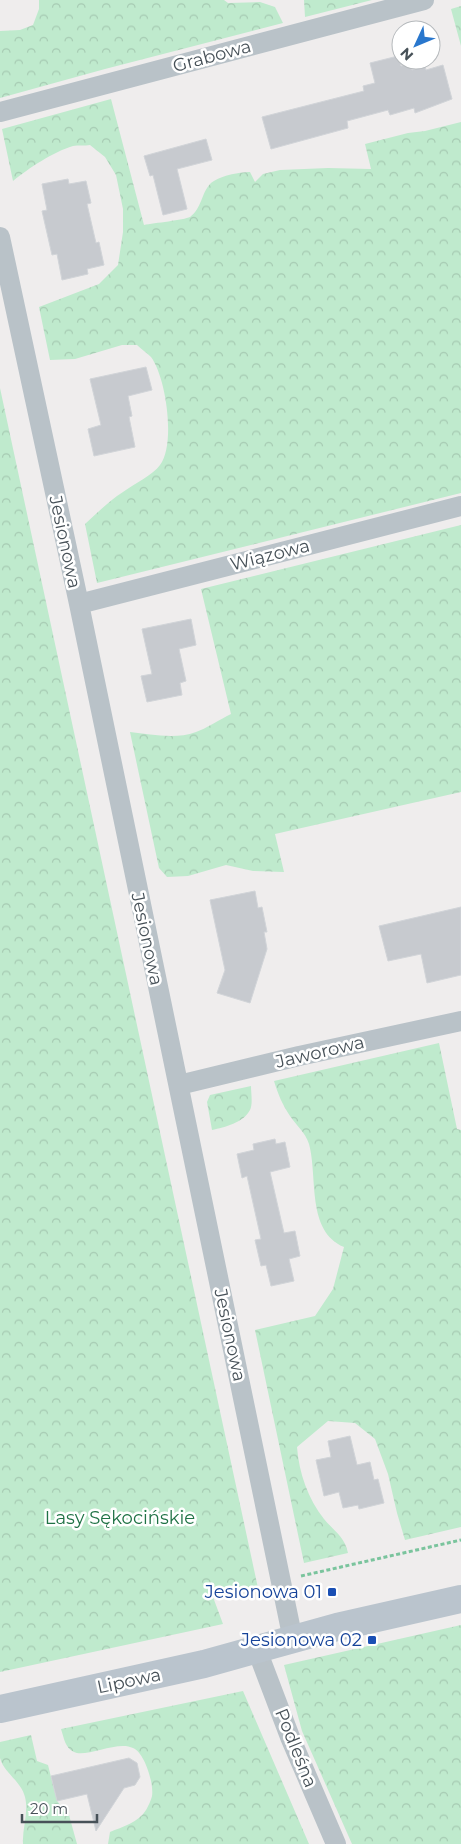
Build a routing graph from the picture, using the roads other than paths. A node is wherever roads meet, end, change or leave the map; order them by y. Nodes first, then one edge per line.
1 (424, 0) edge
2 (0, 112) edge
3 (0, 237) edge
4 (461, 506) edge
5 (78, 604) junction
6 (461, 1021) edge
7 (179, 1085) junction
8 (461, 1599) edge
9 (293, 1640) junction
10 (257, 1650) junction
11 (0, 1709) edge
12 (336, 1844) edge

1 - 2 street, Grabowa
3 - 5 street, Jesionowa
4 - 5 street, Wiązowa
5 - 7 street, Jesionowa
6 - 7 street, Jaworowa
7 - 9 street, Jesionowa
8 - 9 street, Lipowa
9 - 10 street, Lipowa
10 - 11 street, Lipowa
10 - 12 street, Podleśna

